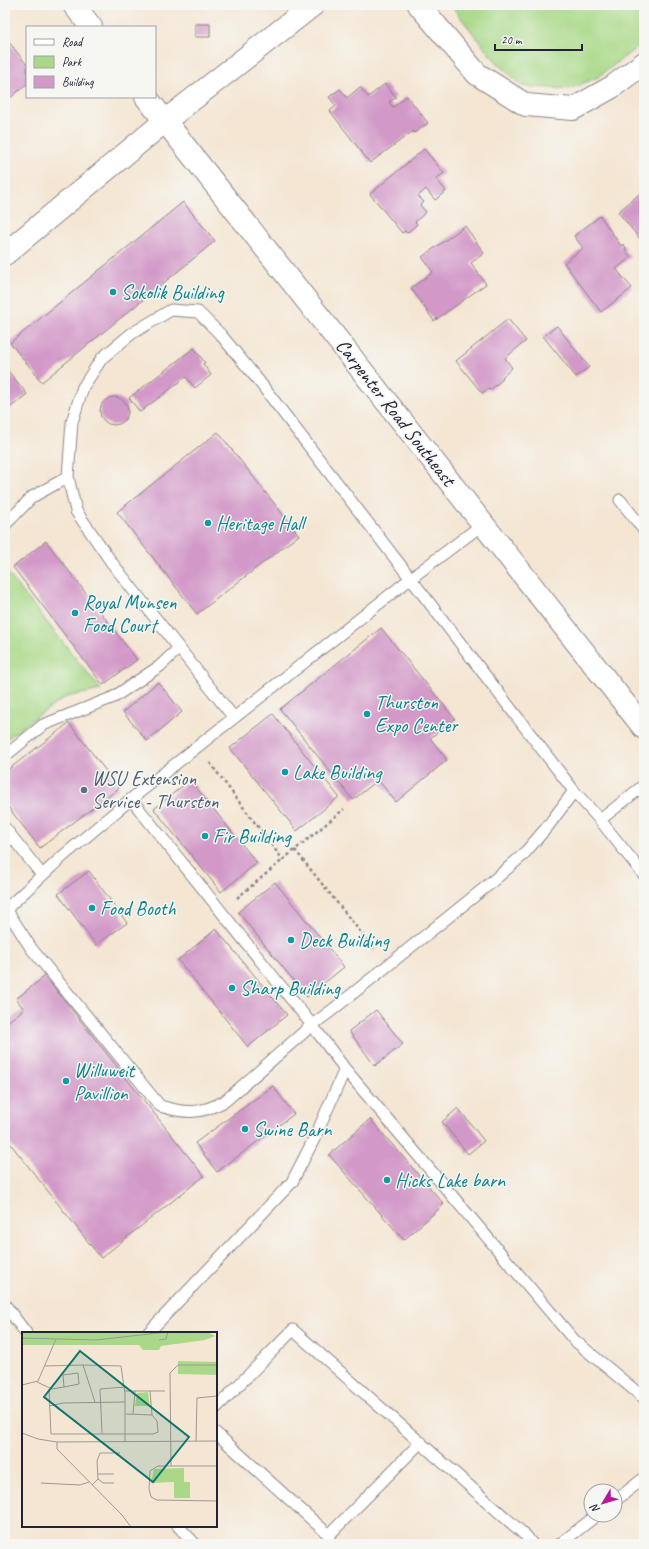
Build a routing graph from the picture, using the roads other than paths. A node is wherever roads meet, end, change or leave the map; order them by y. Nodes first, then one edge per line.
1 (74, 5) edge
2 (313, 5) edge
3 (419, 5) edge
4 (90, 26) edge
5 (644, 64) edge
6 (147, 98) edge
7 (165, 121) junction
8 (5, 254) edge
9 (68, 477) junction
10 (620, 500) dead end
11 (483, 524) junction
12 (5, 525) edge
13 (644, 530) edge
14 (410, 579) junction
15 (179, 648) junction
16 (234, 718) junction
17 (643, 726) edge
18 (5, 756) edge
19 (644, 785) edge
20 (574, 791) junction
21 (131, 799) junction
22 (600, 820) junction
23 (5, 828) edge
24 (42, 875) junction
25 (644, 875) edge
26 (6, 910) edge
27 (312, 1025) junction
28 (345, 1069) junction
29 (5, 1305) edge
30 (25, 1332) edge
31 (149, 1332) edge
32 (644, 1398) edge
33 (217, 1407) edge
34 (217, 1434) edge
35 (421, 1442) junction
36 (644, 1478) edge
37 (623, 1495) edge
38 (587, 1523) edge
39 (179, 1527) edge
40 (195, 1544) edge
41 (532, 1544) edge
42 (560, 1544) edge

1 - 4 street
2 - 7 street
3 - 5 street
6 - 7 street, Carpenter Road Southeast
7 - 8 street
7 - 11 street, Carpenter Road Southeast
9 - 12 lane
9 - 14 lane
9 - 15 lane
10 - 13 lane
11 - 14 lane
11 - 17 street, Carpenter Road Southeast
14 - 16 lane
14 - 20 lane
15 - 16 lane
15 - 18 lane
16 - 21 lane
19 - 22 lane
20 - 22 lane
20 - 27 lane
21 - 24 lane
21 - 27 lane
22 - 25 lane
23 - 24 lane
24 - 26 lane
26 - 27 lane
27 - 28 lane
28 - 31 lane
28 - 32 lane
29 - 30 lane
33 - 35 lane
34 - 35 lane
35 - 41 lane
36 - 37 lane
38 - 42 lane
39 - 40 lane

